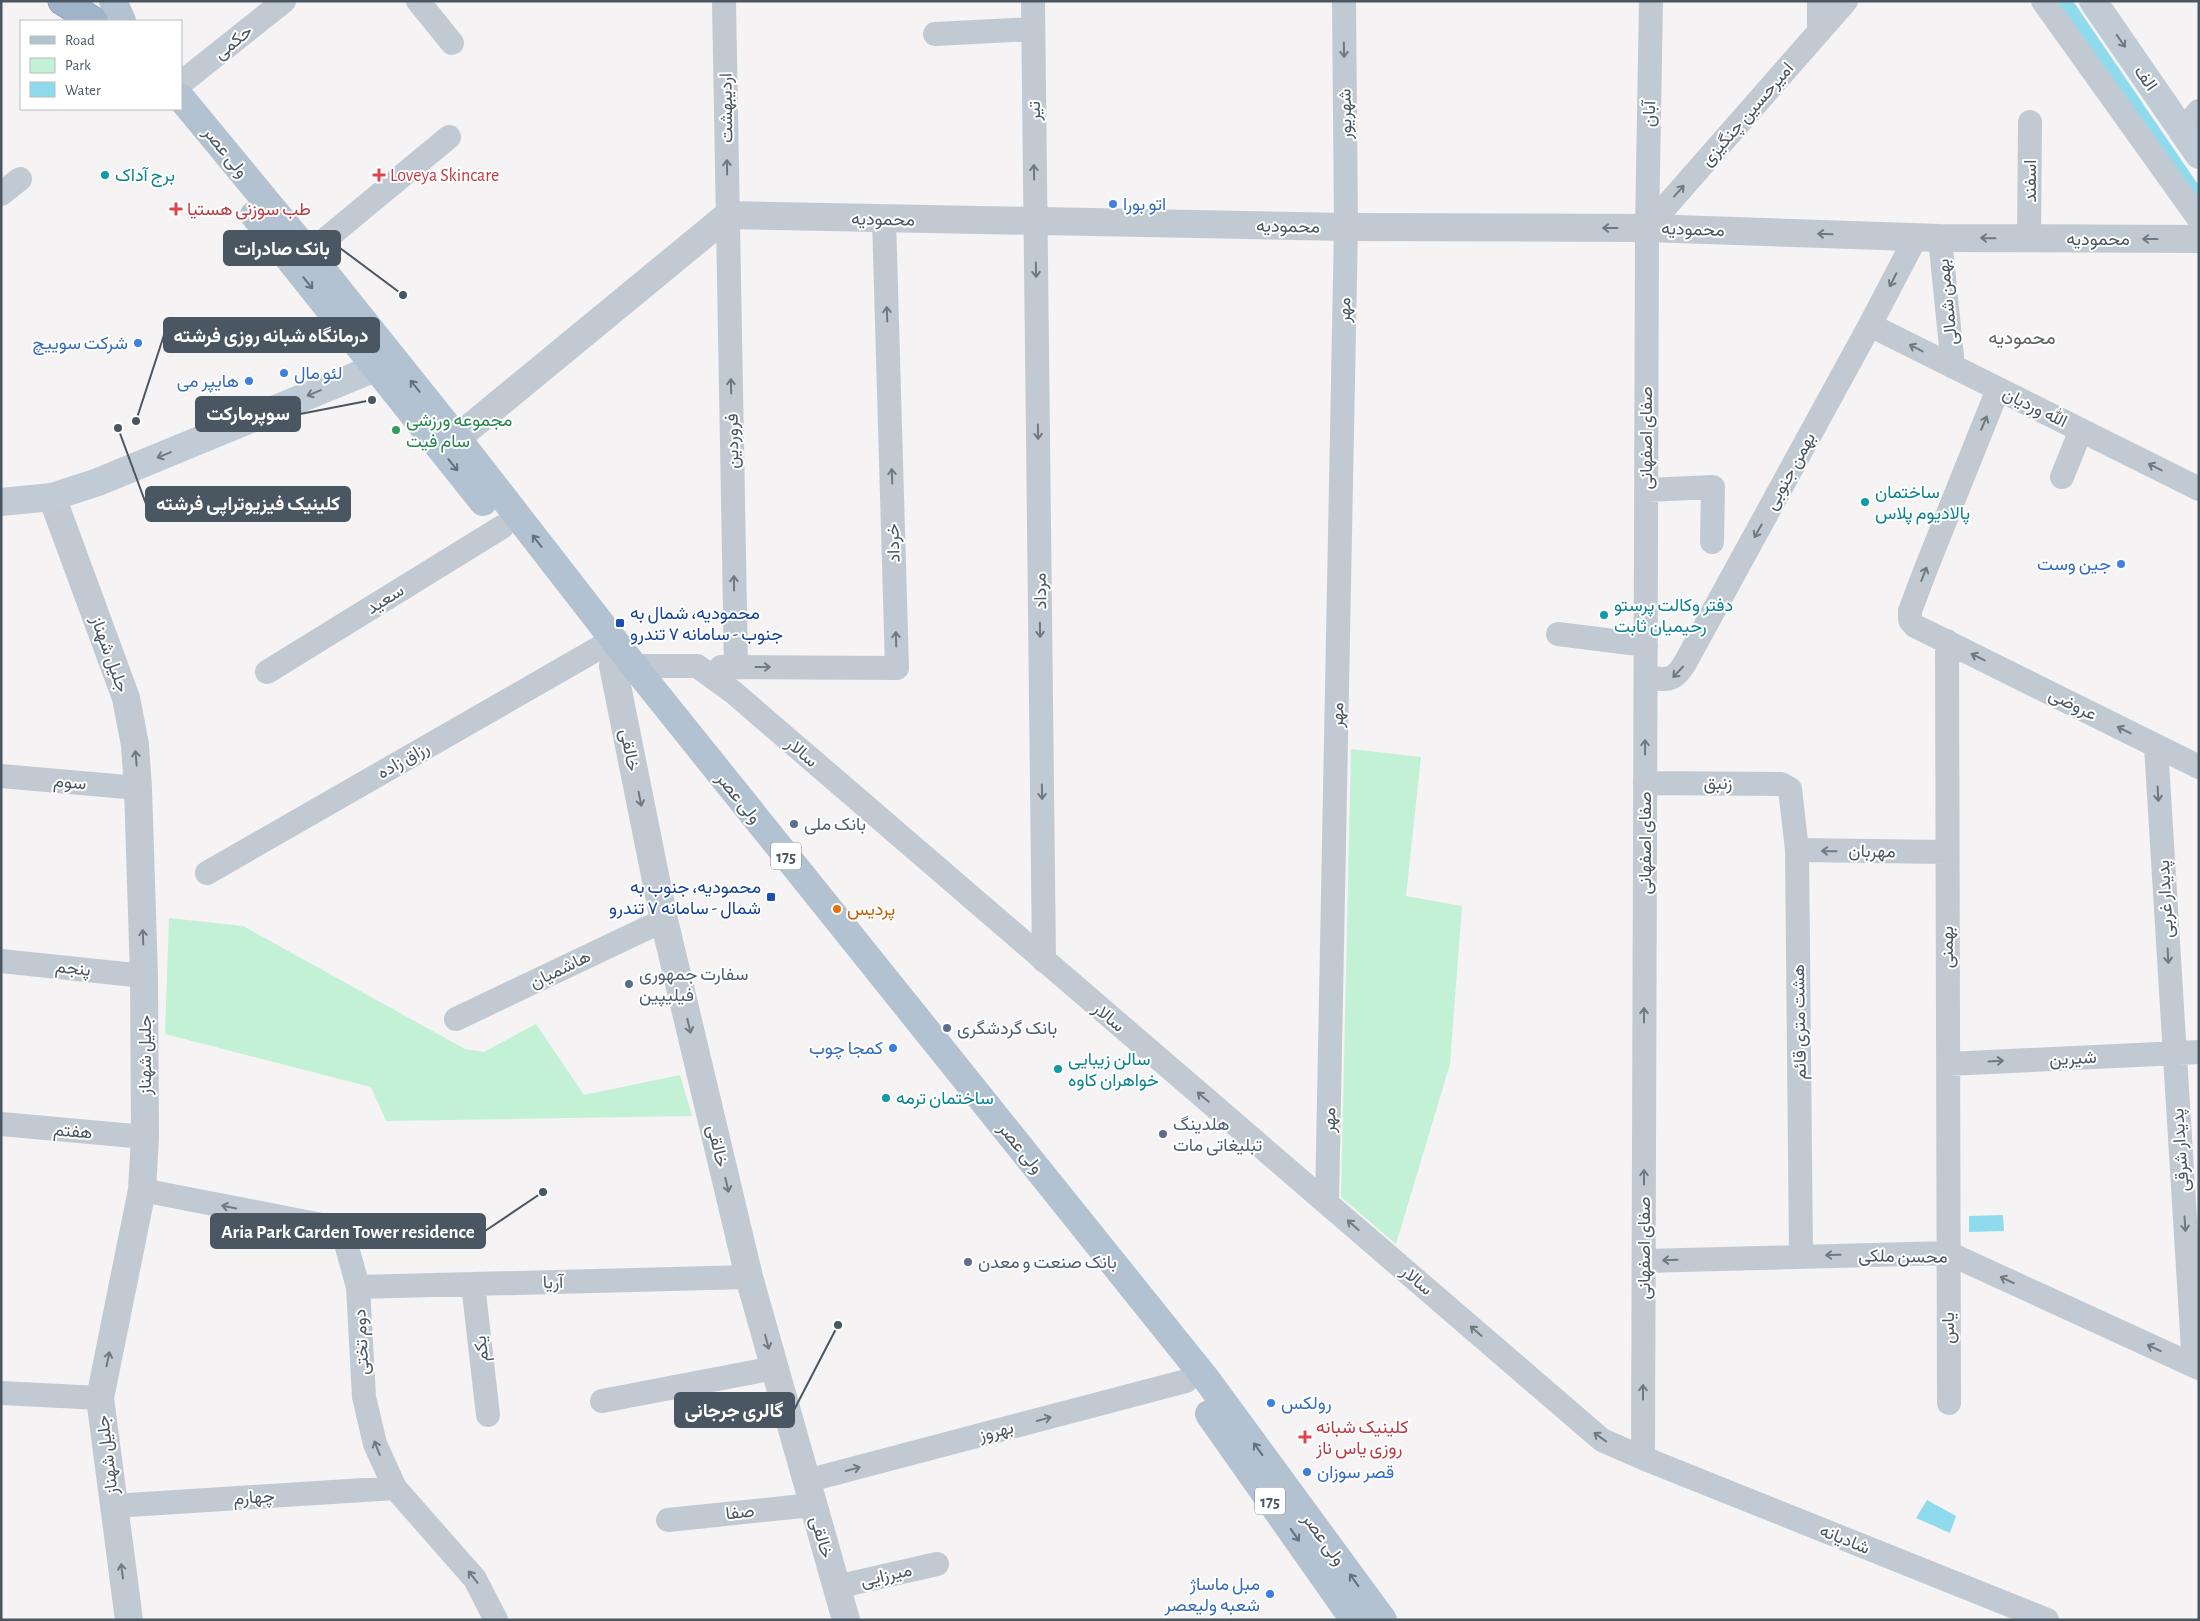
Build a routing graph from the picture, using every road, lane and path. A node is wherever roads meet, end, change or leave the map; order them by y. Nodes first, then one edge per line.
1 (62, 1) edge
2 (82, 1) edge
3 (112, 1) edge
4 (284, 1) edge
5 (418, 1) edge
6 (724, 1) edge
7 (1033, 1) edge
8 (1344, 1) edge
9 (1651, 1) edge
10 (1819, 1) edge
11 (1846, 1) edge
12 (2044, 1) edge
13 (2093, 1) edge
14 (92, 20) edge
15 (97, 20) edge
16 (122, 20) edge
17 (1033, 29) junction
18 (1819, 32) junction
19 (935, 34) dead end
20 (452, 43) dead end
21 (182, 82) edge
22 (182, 99) edge
23 (169, 110) edge
24 (2191, 120) edge
25 (2030, 122) dead end
26 (449, 137) dead end
27 (2199, 155) edge
28 (20, 179) dead end
29 (1, 194) edge
30 (728, 215) junction
31 (884, 219) junction
32 (2199, 219) edge
33 (1035, 221) junction
34 (1346, 227) junction
35 (1647, 228) junction
36 (1928, 237) junction
37 (2199, 238) edge
38 (2029, 239) junction
39 (309, 254) junction
40 (1870, 325) junction
41 (1953, 367) junction
42 (375, 368) junction
43 (1998, 389) junction
44 (2081, 430) junction
45 (457, 438) junction
46 (2062, 477) dead end
47 (2199, 489) edge
48 (1646, 490) junction
49 (52, 498) junction
50 (1, 502) edge
51 (502, 527) junction
52 (1712, 542) dead end
53 (1558, 634) dead end
54 (1947, 642) junction
55 (1646, 645) junction
56 (615, 660) junction
57 (697, 666) junction
58 (736, 667) junction
59 (267, 672) dead end
60 (1646, 678) junction
61 (2156, 746) junction
62 (2199, 767) edge
63 (1, 776) edge
64 (1645, 783) junction
65 (138, 788) junction
66 (1790, 789) joint
67 (1797, 850) junction
68 (1947, 852) junction
69 (207, 873) dead end
70 (664, 920) junction
71 (1, 961) edge
72 (1044, 961) junction
73 (144, 976) junction
74 (456, 1019) dead end
75 (2199, 1052) edge
76 (2174, 1053) junction
77 (1948, 1064) junction
78 (1, 1124) edge
79 (146, 1138) junction
80 (142, 1190) junction
81 (1327, 1202) junction
82 (1948, 1253) junction
83 (1801, 1256) junction
84 (1644, 1261) junction
85 (749, 1277) junction
86 (473, 1284) junction
87 (358, 1287) junction
88 (2196, 1367) edge
89 (774, 1368) junction
90 (1186, 1381) junction
91 (1, 1393) edge
92 (100, 1398) junction
93 (602, 1401) dead end
94 (1949, 1403) dead end
95 (488, 1415) dead end
96 (1643, 1458) junction
97 (395, 1488) junction
98 (809, 1493) junction
99 (113, 1506) junction
100 (668, 1520) dead end
101 (936, 1564) dead end
102 (836, 1587) junction
103 (129, 1620) edge
104 (496, 1620) edge
105 (846, 1620) edge
106 (1354, 1620) edge
107 (1383, 1620) edge
108 (2047, 1620) edge

1 - 14 highway
2 - 15 main road
3 - 16 main road
4 - 21 street, حکمی
5 - 20 street
30 -> 6 street, اردیبهشت
7 - 17 street, تیر
8 -> 34 street, شهریور
9 - 35 street, آبان
10 - 18 street
11 - 18 street, امیرحسین چنگیزی
12 - 32 street
13 -> 24 main road, الف
17 - 19 street
33 -> 17 street, تیر
35 -> 18 street, امیرحسین چنگیزی
22 - 39 main road, ولی عصر / 175
23 -> 42 main road, ولی عصر / 175
24 - 27 main road, الف
25 - 38 street, اسفند
26 - 39 street
28 - 29 street
30 - 31 street, محمودیه
30 - 45 street
58 -> 30 street, فروردین
31 - 33 street, محمودیه
58 -> 31 street, خرداد
33 - 34 street, محمودیه
33 -> 72 street, مرداد
35 -> 34 street, محمودیه
34 - 81 street, مهر
36 -> 35 street, محمودیه
35 - 48 street, صفای اصفهانی
38 -> 36 street, محمودیه
36 -> 40 street, بهمن جنوبی
36 - 41 street, بهمن شمالی
37 -> 38 street, محمودیه
45 -> 39 main road, ولی عصر / 175
41 -> 40 street, الله وردیان
40 -> 60 street, بهمن جنوبی
41 - 43 street, الله وردیان
42 -> 49 main road
42 -> 51 main road, ولی عصر / 175
43 - 44 street, الله وردیان
54 -> 43 street
44 - 46 street
47 -> 44 street, الله وردیان
56 -> 45 main road, ولی عصر / 175
48 - 52 street
48 - 55 street, صفای اصفهانی
49 - 50 main road
65 -> 49 street, جلیل شهناز
51 - 56 main road, ولی عصر / 175
51 - 59 street, سعید
53 - 55 street
61 -> 54 street, عروضی
54 - 68 street, بهمنی
55 - 60 street, صفای اصفهانی
56 - 57 street
56 - 69 street, رزاق زاده
56 -> 70 street, خالقی
56 - 90 main road, ولی عصر / 175
107 -> 56 main road, ولی عصر / 175
57 - 58 street, خرداد
57 - 72 street, سالار
64 -> 60 street, صفای اصفهانی
61 - 62 street, عروضی
61 -> 76 street, پدیدار غربی
63 - 65 street, سوم
64 - 66 street, زنبق
84 -> 64 street, صفای اصفهانی
73 -> 65 street, جلیل شهناز
66 - 67 street, هشت متری قائم
68 -> 67 street, مهربان
67 - 83 street, هشت متری قائم
68 - 77 street, بهمنی
70 - 74 street, هاشمیان
70 -> 85 street, خالقی
71 - 73 street, پنجم
81 -> 72 street, سالار
73 - 79 street, جلیل شهناز
75 - 76 street, شیرین
77 -> 76 street, شیرین
76 -> 88 street, پدیدار شرقی
77 - 82 street, بهمنی
78 - 79 street, هفتم
79 - 80 street, جلیل شهناز
87 -> 80 street, دوم تختی
92 -> 80 street, جلیل شهناز
96 -> 81 street, سالار
82 -> 83 street, محسن ملکی
88 -> 82 street, محسن ملکی
82 - 94 street, یاس
83 -> 84 street, محسن ملکی
96 -> 84 street, صفای اصفهانی
85 - 86 street, آریا
85 -> 89 street, خالقی
86 - 87 street, آریا
86 - 95 street, یکم
97 -> 87 street, دوم تختی
89 - 93 street
89 - 98 street, خالقی
98 -> 90 street, بهروز
90 -> 106 main road, ولی عصر / 175
91 - 92 street
92 - 99 street, جلیل شهناز
96 - 108 street, شادیانه
97 - 99 street, چهارم
104 -> 97 street, دوم تختی
98 - 100 street, صفا
98 - 102 street, خالقی
103 -> 99 street, جلیل شهناز
101 - 102 street, میرزایی
102 - 105 street, خالقی

